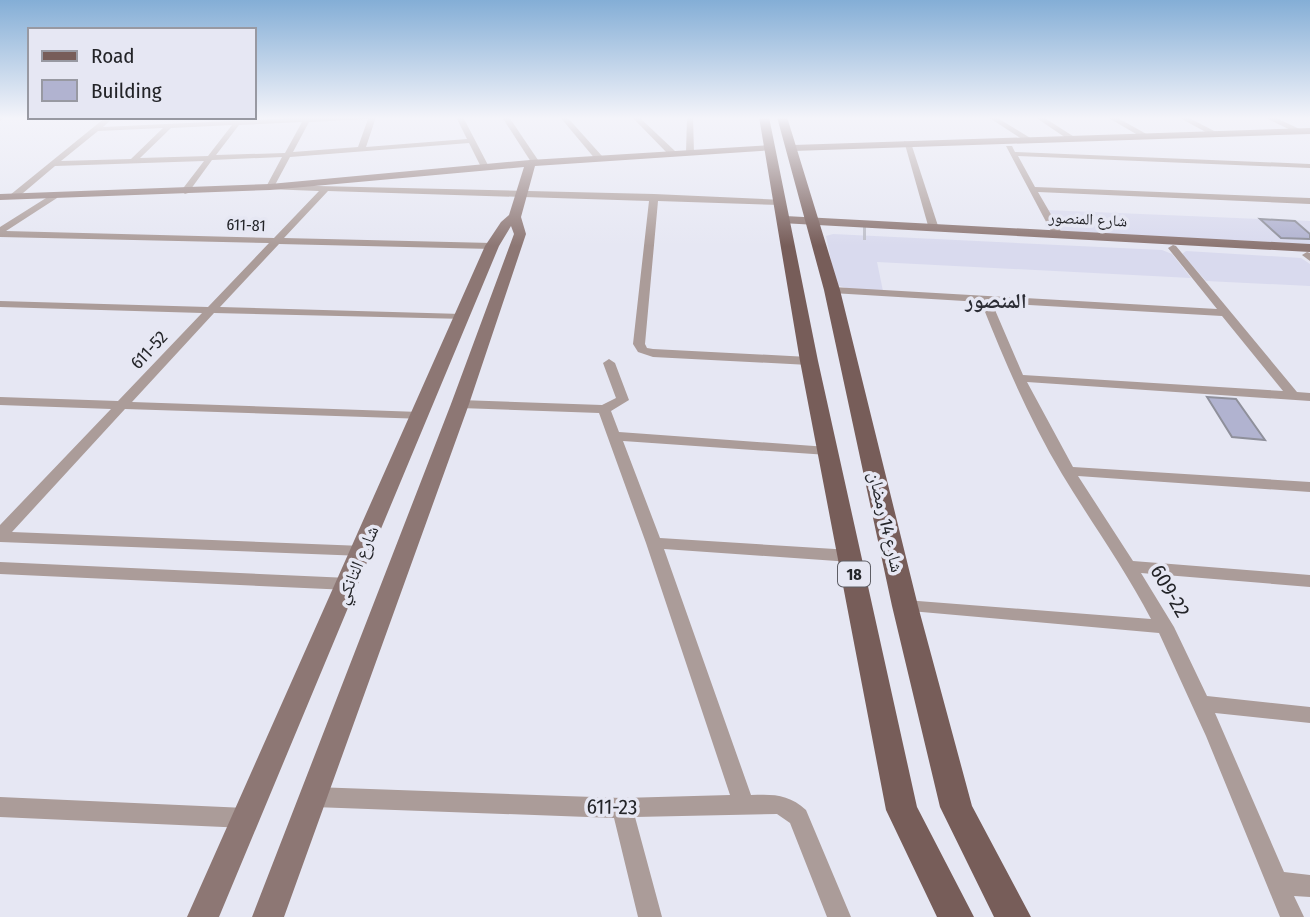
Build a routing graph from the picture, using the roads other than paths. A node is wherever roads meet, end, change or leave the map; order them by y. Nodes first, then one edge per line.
1 (61, 160) edge
2 (164, 160) edge
3 (208, 160) edge
4 (286, 160) edge
5 (481, 160) edge
6 (531, 160) edge
7 (575, 160) edge
8 (772, 160) edge
9 (797, 160) edge
10 (912, 160) edge
11 (1016, 160) edge
12 (1156, 160) edge
13 (133, 161) joint
14 (533, 163) junction
15 (56, 164) junction
16 (1310, 166) edge
17 (485, 167) junction
18 (270, 187) junction
19 (325, 189) junction
20 (1032, 189) junction
21 (185, 191) junction
22 (522, 193) junction
23 (54, 196) junction
24 (0, 197) edge
25 (13, 197) junction
26 (654, 197) junction
27 (1310, 201) edge
28 (515, 216) junction
29 (784, 217) junction
30 (814, 226) junction
31 (863, 229) junction
32 (934, 229) junction
33 (0, 232) edge
34 (1058, 235) junction
35 (274, 241) junction
36 (492, 246) junction
37 (1172, 248) junction
38 (1309, 254) edge
39 (832, 290) junction
40 (471, 295) junction
41 (498, 295) junction
42 (985, 299) junction
43 (0, 304) edge
44 (209, 311) junction
45 (1225, 313) junction
46 (462, 317) junction
47 (809, 360) junction
48 (609, 363) dead end
49 (1017, 378) junction
50 (1293, 396) junction
51 (1310, 397) edge
52 (0, 401) edge
53 (460, 404) junction
54 (121, 406) junction
55 (604, 409) junction
56 (420, 416) junction
57 (613, 436) junction
58 (828, 451) junction
59 (1067, 471) junction
60 (1310, 487) edge
61 (0, 536) edge
62 (654, 543) junction
63 (363, 551) junction
64 (851, 556) junction
65 (1129, 566) junction
66 (0, 568) edge
67 (1310, 580) edge
68 (349, 584) junction
69 (905, 606) junction
70 (1165, 627) junction
71 (1203, 705) junction
72 (1310, 715) edge
73 (314, 797) junction
74 (744, 805) junction
75 (0, 807) edge
76 (622, 808) junction
77 (246, 818) junction
78 (1276, 882) junction
79 (1310, 886) edge
80 (203, 917) edge
81 (268, 917) edge
82 (650, 917) edge
83 (839, 917) edge
84 (956, 917) edge
85 (1013, 917) edge
86 (1292, 917) edge

1 - 15 street
2 - 13 street
3 - 21 street
4 - 18 street
5 - 17 street
6 - 14 street
7 - 14 street
8 - 29 main road, 18
9 - 30 main road, شارع 14 رمضان / 18
10 - 32 street
11 - 20 street
12 - 16 street
13 - 15 street
14 - 17 street
14 - 22 street, شارع التانكي
15 - 25 street
17 - 18 street
18 - 19 street
18 - 21 street
19 - 22 street
19 - 35 street, 611-52
20 - 27 street
20 - 34 street
21 - 23 street
22 - 26 street
22 - 28 street, شارع التانكي
23 - 25 street
23 - 33 street
24 - 25 street
26 - 29 street
26 - 47 street
28 - 36 street, شارع التانكي
28 - 41 street, شارع التانكي
29 - 30 street, شارع المنصور
29 - 47 main road, 18
30 - 31 street, شارع المنصور
30 - 39 main road, شارع 14 رمضان / 18
31 - 32 street, شارع المنصور
31 - 37 street, شارع المنصور
32 - 34 street, شارع المنصور
33 - 35 street, 611-81
34 - 38 street, شارع المنصور
35 - 36 street, 611-81
35 - 44 street, 611-52
36 - 40 street, شارع التانكي
37 - 38 street, شارع المنصور
37 - 45 street
39 - 42 street
39 - 69 main road, شارع 14 رمضان / 18
40 - 41 street
40 - 46 street, شارع التانكي
41 - 53 street, شارع التانكي
42 - 45 street
42 - 49 street, 609-22
43 - 44 street
44 - 46 street
44 - 54 street, 611-52
45 - 50 street
46 - 56 street, شارع التانكي
47 - 58 main road, 18
48 - 55 street
49 - 50 street
49 - 59 street, 609-22
50 - 51 street
52 - 54 street
53 - 55 street
53 - 73 street, شارع التانكي
54 - 56 street
54 - 61 street, 611-52
55 - 57 street
56 - 63 street, شارع التانكي
57 - 58 street
57 - 62 street
58 - 64 main road, 18
59 - 60 street
59 - 65 street, 609-22
61 - 63 street
62 - 64 street
62 - 74 street
63 - 68 street, شارع التانكي
64 - 84 main road, 18
65 - 67 street
65 - 70 street, 609-22
66 - 68 street
68 - 77 street, شارع التانكي
69 - 70 street
69 - 85 main road, شارع 14 رمضان / 18
70 - 71 street, 609-22
71 - 72 street
71 - 78 street, 609-22
73 - 76 street, 611-23
73 - 81 street, شارع التانكي
74 - 76 street, 611-23
74 - 83 street, 611-23
75 - 77 street
76 - 82 street
77 - 80 street, شارع التانكي
78 - 79 street
78 - 86 street, 609-22

